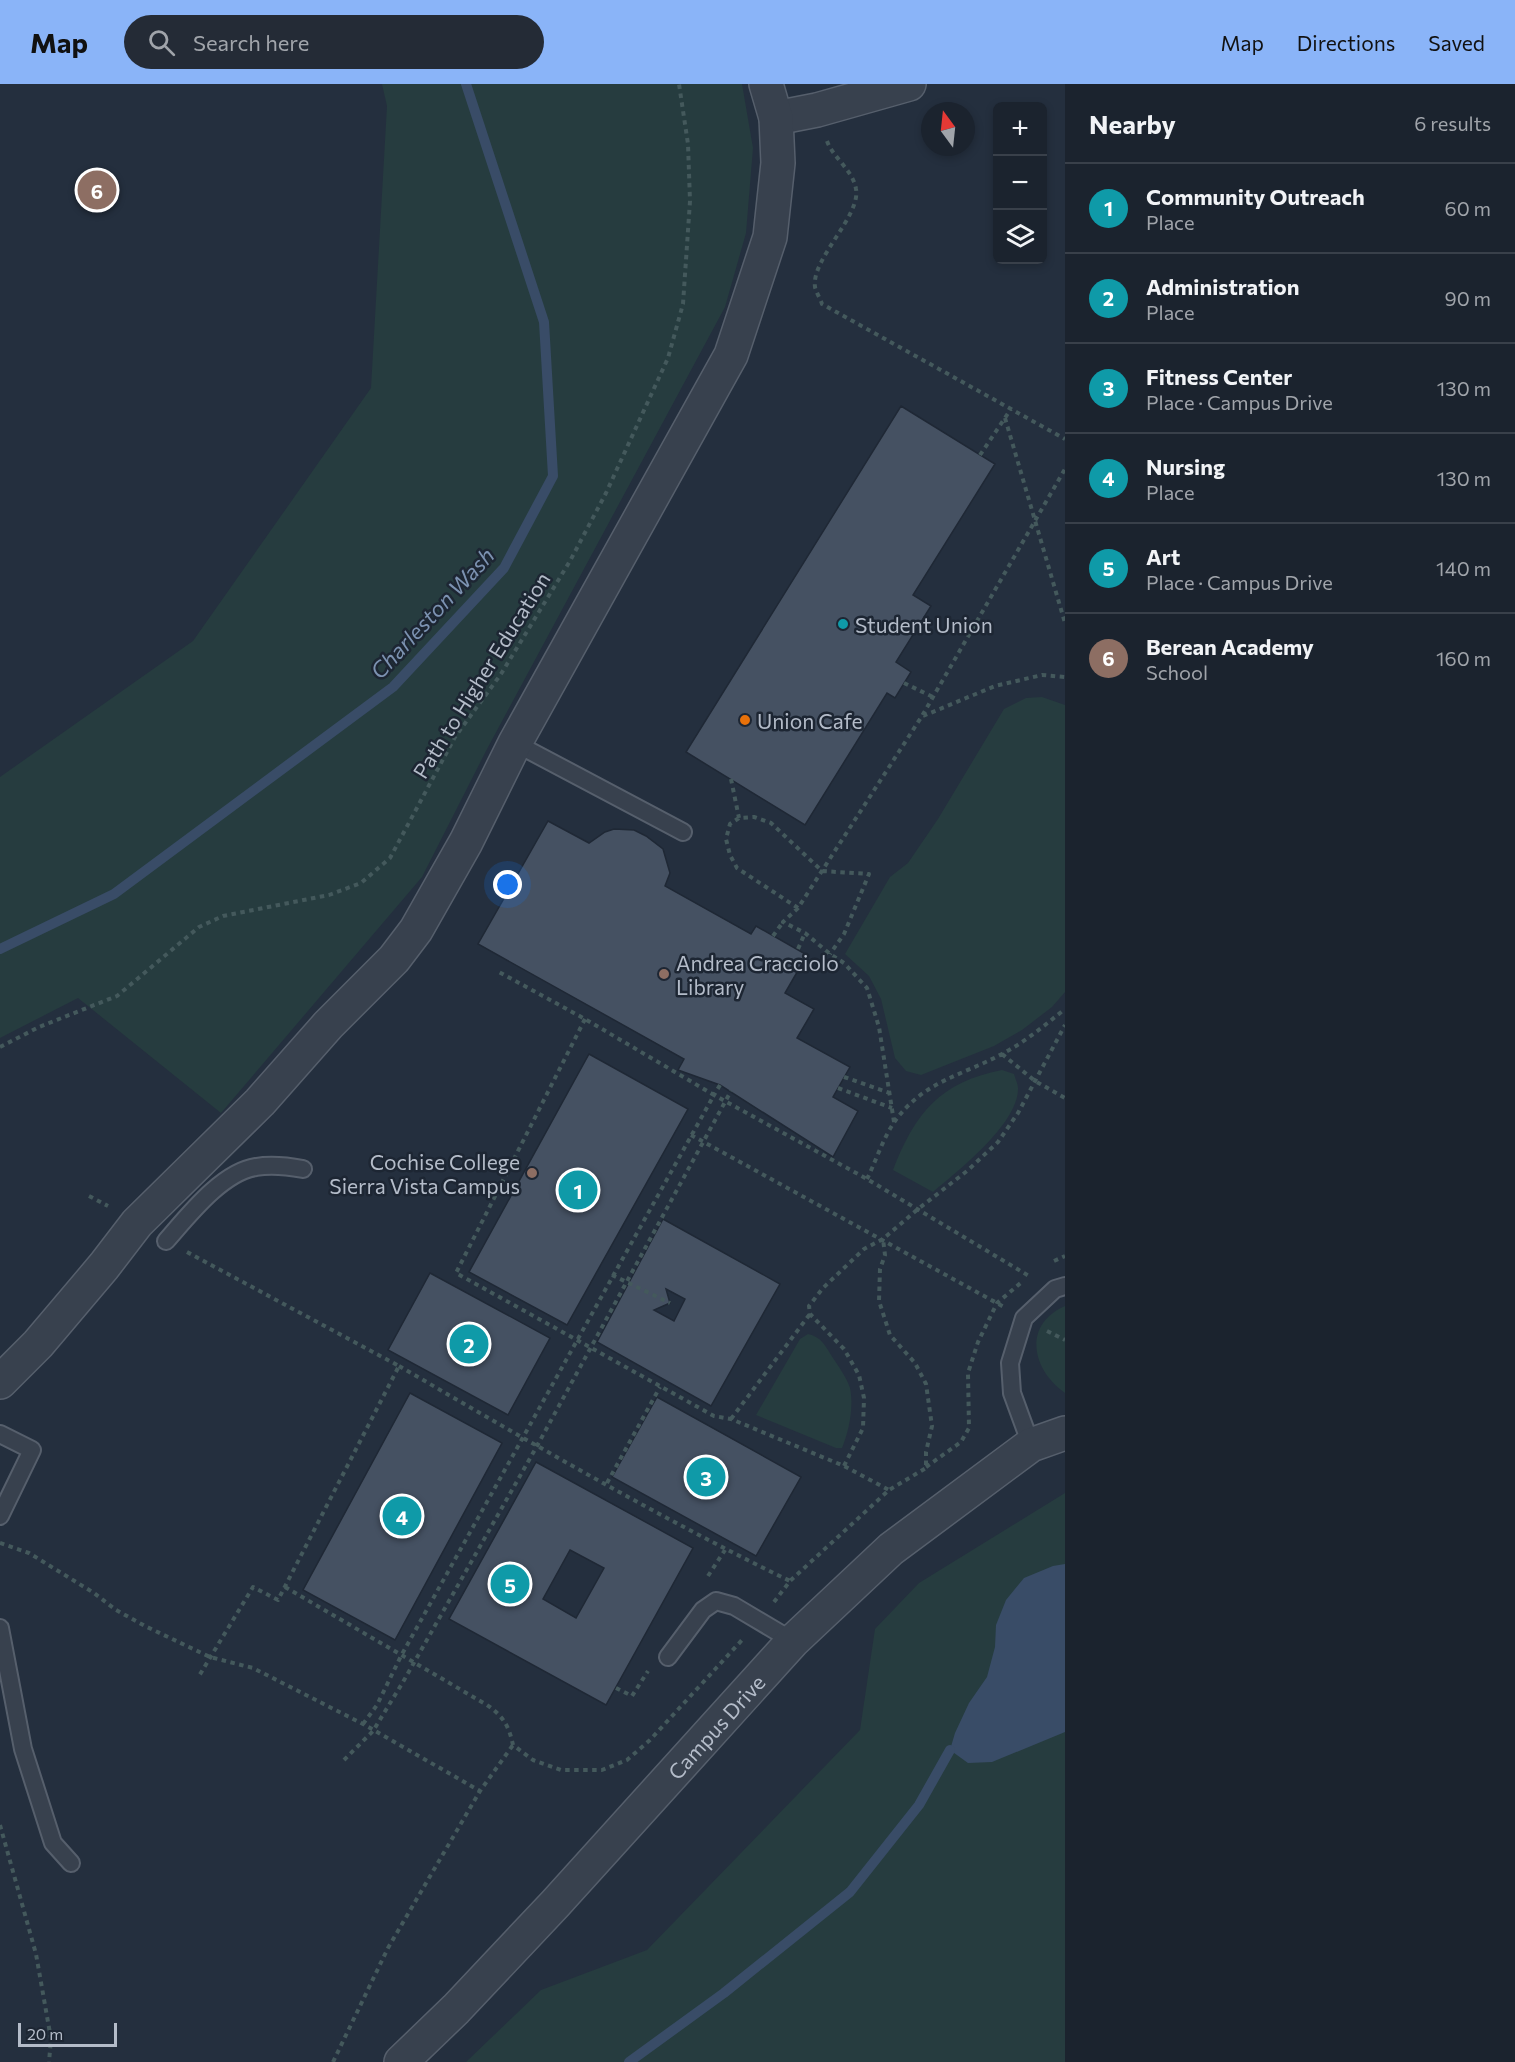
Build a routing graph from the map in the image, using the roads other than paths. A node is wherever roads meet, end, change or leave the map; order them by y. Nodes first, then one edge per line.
1 (766, 84) edge
2 (909, 84) edge
3 (776, 118) junction
4 (515, 743) junction
5 (683, 832) dead end
6 (303, 1169) dead end
7 (166, 1241) road end
8 (1065, 1286) edge
9 (0, 1382) edge
10 (1065, 1433) edge
11 (0, 1434) edge
12 (1031, 1445) junction
13 (0, 1516) edge
14 (0, 1628) edge
15 (793, 1641) junction
16 (668, 1657) dead end
17 (71, 1863) dead end
18 (400, 2062) edge

1 - 3 street
2 - 3 street
3 - 4 street
4 - 5 lane
4 - 9 street
6 - 7 lane
8 - 12 lane
10 - 12 street, Campus Drive
11 - 13 lane
12 - 15 street, Campus Drive
14 - 17 lane
15 - 16 lane
15 - 18 street, Campus Drive

